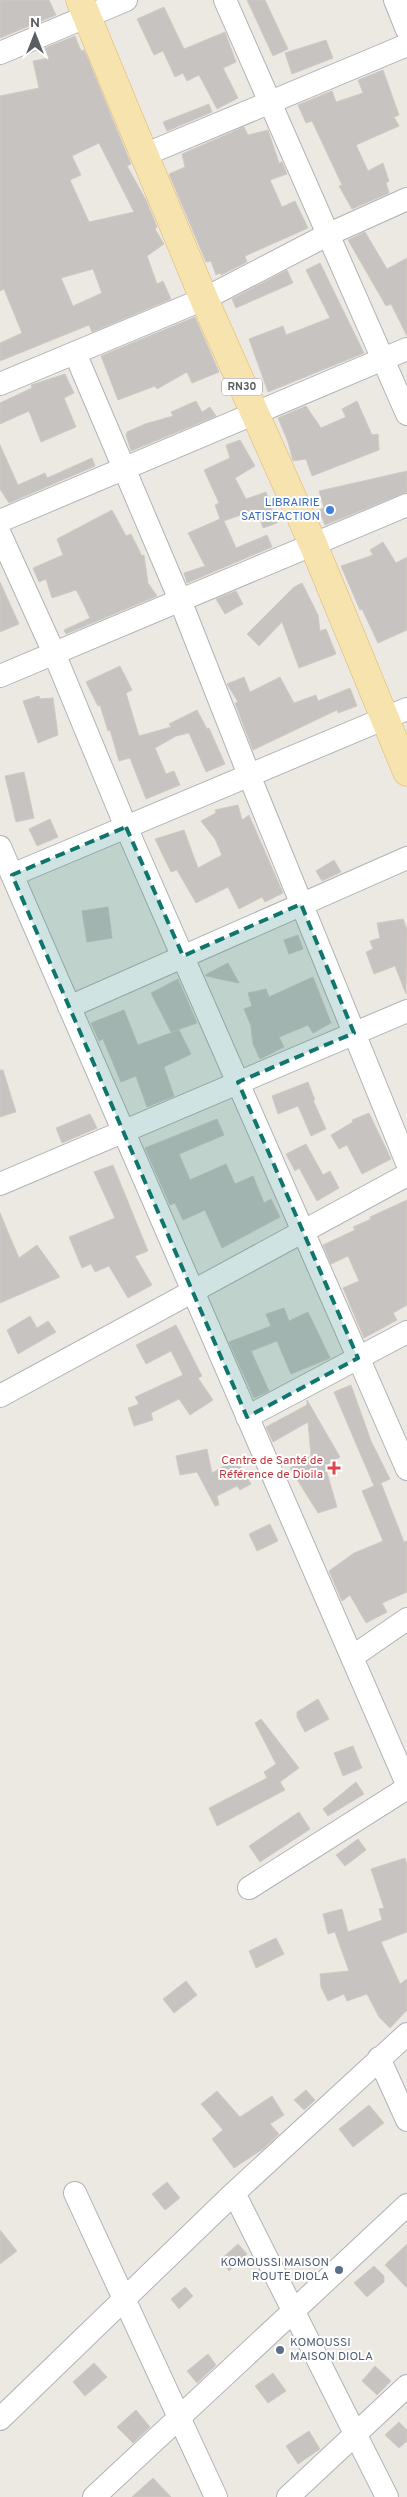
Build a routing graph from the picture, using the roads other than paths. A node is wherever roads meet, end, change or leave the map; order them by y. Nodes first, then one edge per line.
1 (126, 0) edge
2 (225, 0) edge
3 (395, 0) edge
4 (83, 8) edge
5 (407, 30) edge
6 (407, 45) edge
7 (0, 53) edge
8 (269, 104) junction
9 (144, 156) junction
10 (407, 199) edge
11 (327, 236) junction
12 (204, 299) junction
13 (407, 349) edge
14 (75, 353) junction
15 (382, 360) junction
16 (0, 384) edge
17 (254, 414) junction
18 (407, 414) edge
19 (124, 468) junction
20 (407, 505) edge
21 (0, 521) edge
22 (0, 534) edge
23 (312, 544) junction
24 (180, 600) junction
25 (54, 653) junction
26 (0, 676) edge
27 (396, 714) edge
28 (407, 772) edge
29 (249, 776) junction
30 (126, 827) junction
31 (0, 847) edge
32 (407, 858) edge
33 (12, 876) junction
34 (301, 904) junction
35 (183, 956) junction
36 (69, 1007) junction
37 (407, 1011) edge
38 (354, 1033) junction
39 (238, 1082) junction
40 (123, 1132) junction
41 (407, 1163) edge
42 (407, 1175) edge
43 (0, 1184) edge
44 (302, 1230) junction
45 (192, 1291) junction
46 (407, 1332) edge
47 (358, 1358) junction
48 (0, 1396) edge
49 (247, 1417) junction
50 (407, 1470) edge
51 (407, 1619) edge
52 (352, 1657) junction
53 (407, 1784) edge
54 (407, 1788) edge
55 (249, 1888) dead end
56 (407, 2034) edge
57 (379, 2058) junction
58 (407, 2120) edge
59 (74, 2193) dead end
60 (234, 2194) junction
61 (407, 2204) edge
62 (124, 2300) junction
63 (293, 2311) junction
64 (407, 2386) edge
65 (179, 2418) junction
66 (0, 2420) edge
67 (356, 2434) junction
68 (94, 2497) edge
69 (216, 2497) edge
70 (288, 2497) edge
71 (387, 2497) edge

1 - 4 street
2 - 8 street
3 - 5 street
4 - 7 street
4 - 9 main road, RN30
6 - 8 street
8 - 9 street
8 - 11 street
9 - 12 main road, RN30
10 - 11 street
11 - 12 street
11 - 15 street
12 - 14 street
12 - 17 main road, RN30
13 - 15 street
14 - 16 street
14 - 19 street
15 - 17 street
15 - 18 street
17 - 19 street
17 - 23 main road, RN30
19 - 21 street
19 - 24 street
20 - 23 street
22 - 25 street
23 - 24 street
23 - 27 main road, RN30
24 - 25 street
24 - 29 street
25 - 26 street
25 - 30 street
27 - 28 main road, RN30
27 - 29 street
29 - 30 street
29 - 34 street
30 - 33 street
30 - 35 street
31 - 33 street
32 - 34 street
33 - 36 street
34 - 35 street
34 - 38 street
35 - 36 street
35 - 39 street
36 - 40 street
37 - 38 street
38 - 39 street
38 - 41 street
39 - 40 street
39 - 44 street
40 - 43 street
40 - 45 street
42 - 44 street
44 - 45 street
44 - 47 street
45 - 48 street
45 - 49 street
46 - 47 street
47 - 49 street
47 - 50 street
49 - 52 street
51 - 52 street
52 - 53 street
54 - 55 street
56 - 57 street
57 - 58 street
57 - 60 street
59 - 62 street
60 - 62 street
60 - 63 street
61 - 63 street
62 - 65 street
62 - 66 street
63 - 65 street
63 - 67 street
64 - 67 street
65 - 68 street
65 - 69 street
67 - 70 street
67 - 71 street

